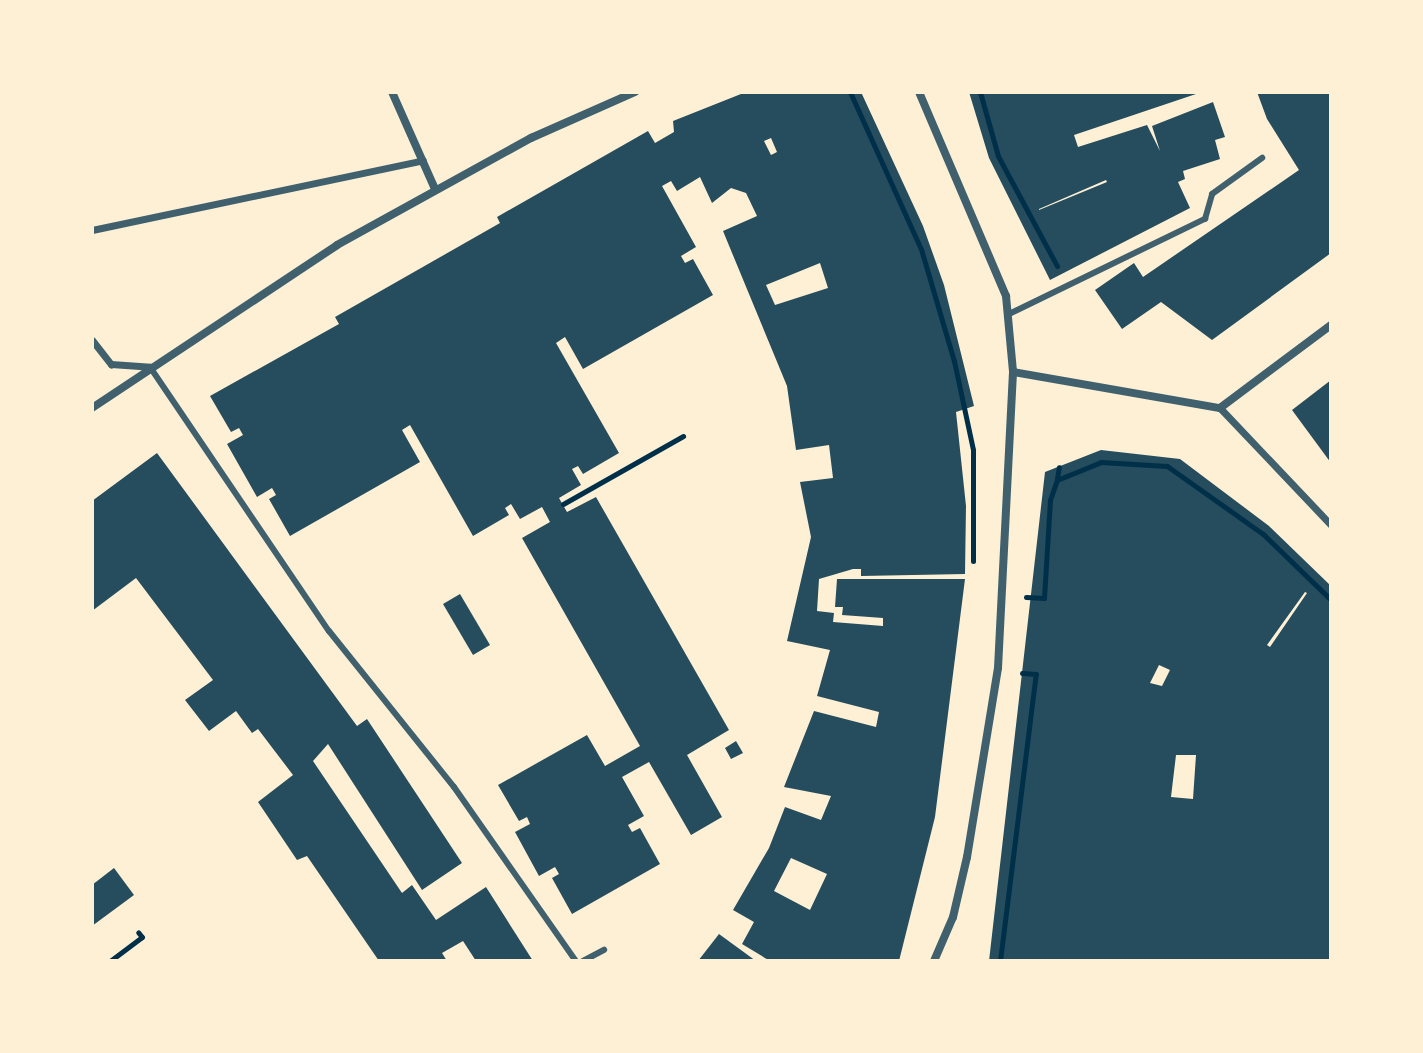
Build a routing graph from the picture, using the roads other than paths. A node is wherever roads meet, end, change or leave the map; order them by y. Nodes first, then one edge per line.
1 (392, 92) edge
2 (635, 92) edge
3 (919, 92) edge
4 (1262, 158) dead end
5 (423, 160) junction
6 (435, 189) junction
7 (92, 230) edge
8 (1011, 313) junction
9 (1331, 325) edge
10 (92, 340) edge
11 (150, 367) junction
12 (1013, 372) junction
13 (92, 408) edge
14 (1220, 408) junction
15 (1331, 525) edge
16 (604, 950) dead end
17 (576, 961) edge
18 (583, 961) edge
19 (934, 961) edge

1 - 5 street
2 - 6 street
3 - 8 street
4 - 8 lane
5 - 6 street
5 - 7 street
6 - 11 street
8 - 12 street
9 - 14 street
10 - 11 street
11 - 13 street
11 - 17 lane
12 - 14 street
12 - 19 street
14 - 15 street
16 - 18 lane

